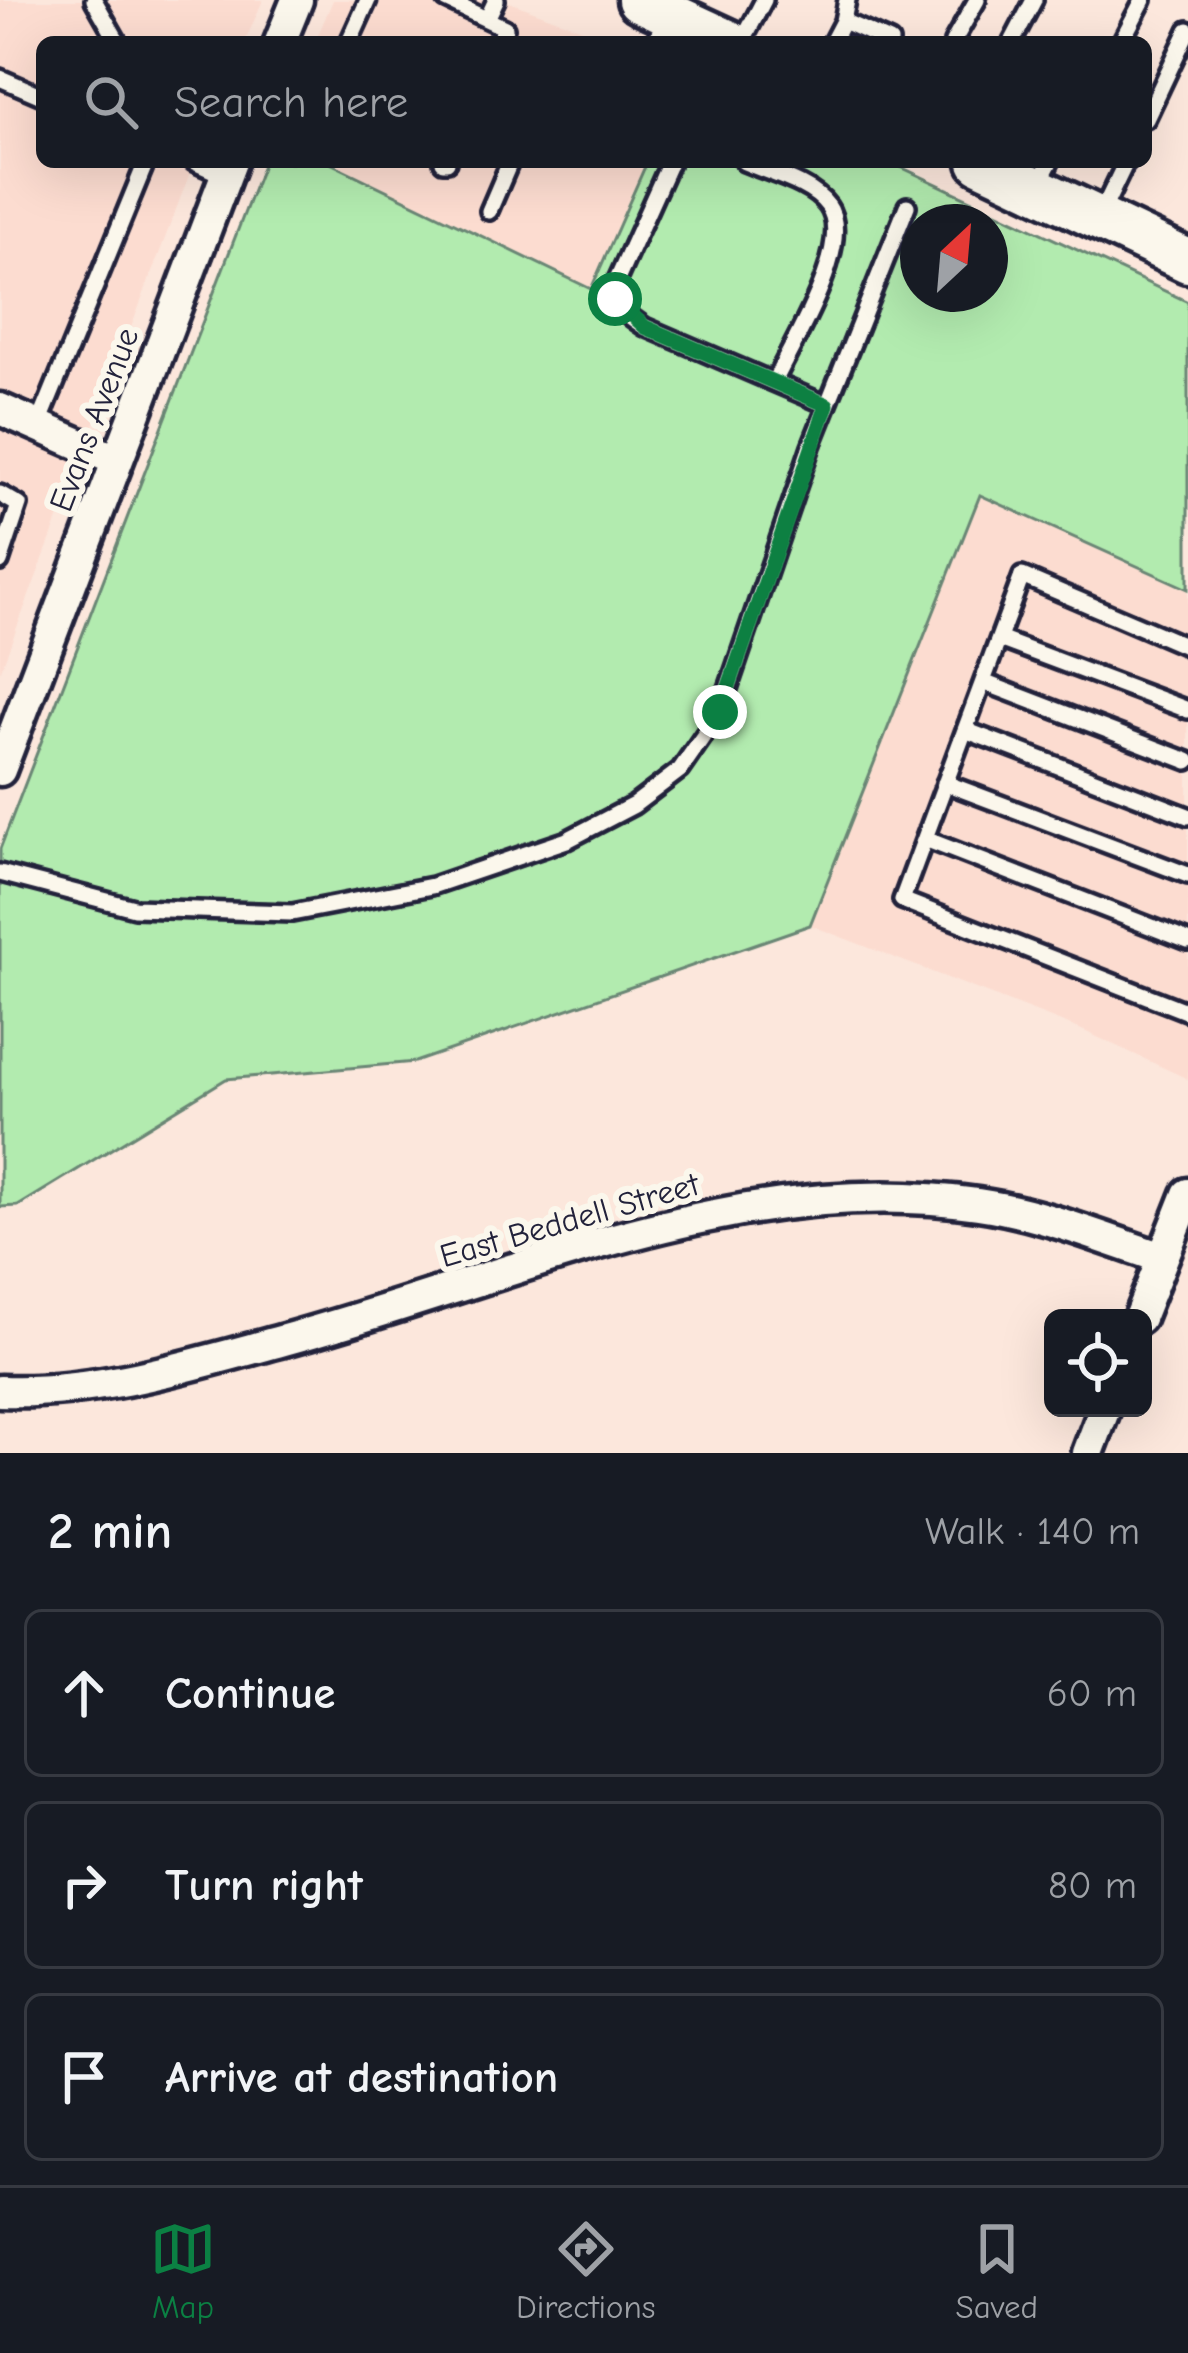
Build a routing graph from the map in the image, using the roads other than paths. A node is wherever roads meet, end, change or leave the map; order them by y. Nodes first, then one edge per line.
1 (94, 0) edge
2 (297, 0) edge
3 (368, 0) edge
4 (446, 0) edge
5 (496, 0) edge
6 (764, 0) edge
7 (847, 0) edge
8 (977, 0) edge
9 (1034, 0) edge
10 (1143, 0) edge
11 (487, 19) junction
12 (654, 19) edge
13 (844, 21) junction
14 (1188, 29) edge
15 (115, 36) edge
16 (282, 36) edge
17 (352, 36) edge
18 (502, 36) edge
19 (710, 36) edge
20 (745, 36) edge
21 (835, 36) edge
22 (877, 36) edge
23 (956, 36) edge
24 (1015, 36) edge
25 (1124, 36) edge
26 (0, 77) edge
27 (36, 93) edge
28 (1152, 106) edge
29 (144, 168) edge
30 (507, 168) edge
31 (667, 168) edge
32 (757, 168) edge
33 (1007, 168) edge
34 (1123, 168) edge
35 (228, 169) edge
36 (1043, 176) edge
37 (488, 211) dead end
38 (1099, 219) junction
39 (900, 223) edge
40 (1188, 261) edge
41 (774, 382) junction
42 (827, 405) junction
43 (0, 410) edge
44 (38, 426) junction
45 (116, 460) junction
46 (0, 494) edge
47 (0, 562) edge
48 (999, 638) junction
49 (1188, 647) edge
50 (983, 682) junction
51 (1188, 710) edge
52 (965, 730) junction
53 (1188, 761) edge
54 (0, 770) edge
55 (945, 783) junction
56 (1188, 816) edge
57 (925, 839) junction
58 (0, 873) edge
59 (1188, 875) edge
60 (1188, 940) edge
61 (1188, 1012) edge
62 (1188, 1194) edge
63 (1162, 1258) junction
64 (1142, 1309) edge
65 (0, 1391) edge
66 (1102, 1417) edge
67 (1088, 1453) edge

1 - 15 lane
2 - 16 street
3 - 17 lane
4 - 11 lane
5 - 11 lane
6 - 20 lane
7 - 13 lane
8 - 23 lane
9 - 24 lane
10 - 25 lane
11 - 18 lane
12 - 19 main road
13 - 21 lane
13 - 22 lane
14 - 28 lane
26 - 27 lane
29 - 44 lane
30 - 37 lane
31 - 41 lane
32 - 41 lane
33 - 36 main road
34 - 38 lane
35 - 45 street, Evans Avenue
36 - 38 main road
38 - 40 main road
39 - 42 lane
41 - 42 lane
42 - 58 lane
43 - 44 street
44 - 45 street
45 - 54 street, Evans Avenue
46 - 47 lane
48 - 49 lane
48 - 50 lane
48 - 51 lane
50 - 52 lane
50 - 53 lane
52 - 55 lane
52 - 56 lane
55 - 57 lane
55 - 59 lane
57 - 60 lane
57 - 61 lane
62 - 63 street
63 - 64 street
63 - 65 street, East Beddell Street
66 - 67 street

